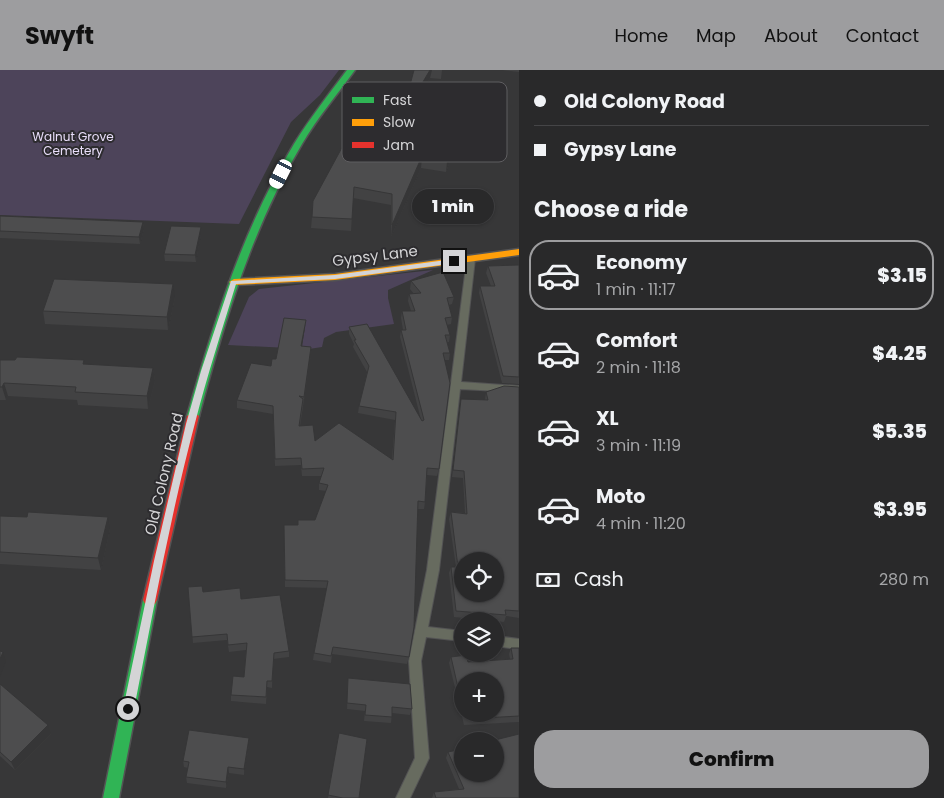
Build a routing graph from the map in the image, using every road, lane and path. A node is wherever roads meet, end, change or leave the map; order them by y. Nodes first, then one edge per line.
1 (351, 70) edge
2 (519, 252) edge
3 (471, 259) junction
4 (234, 282) junction
5 (456, 385) junction
6 (519, 389) edge
7 (420, 631) junction
8 (454, 635) edge
9 (504, 642) edge
10 (519, 644) edge
11 (111, 798) edge
12 (404, 798) edge

1 - 4 main road, Old Colony Road
2 - 3 main road, Gypsy Lane
3 - 4 main road, Gypsy Lane
3 - 5 lane
4 - 11 main road, Old Colony Road
5 - 6 lane
5 - 7 lane
7 - 8 lane
7 - 12 lane
9 - 10 lane

